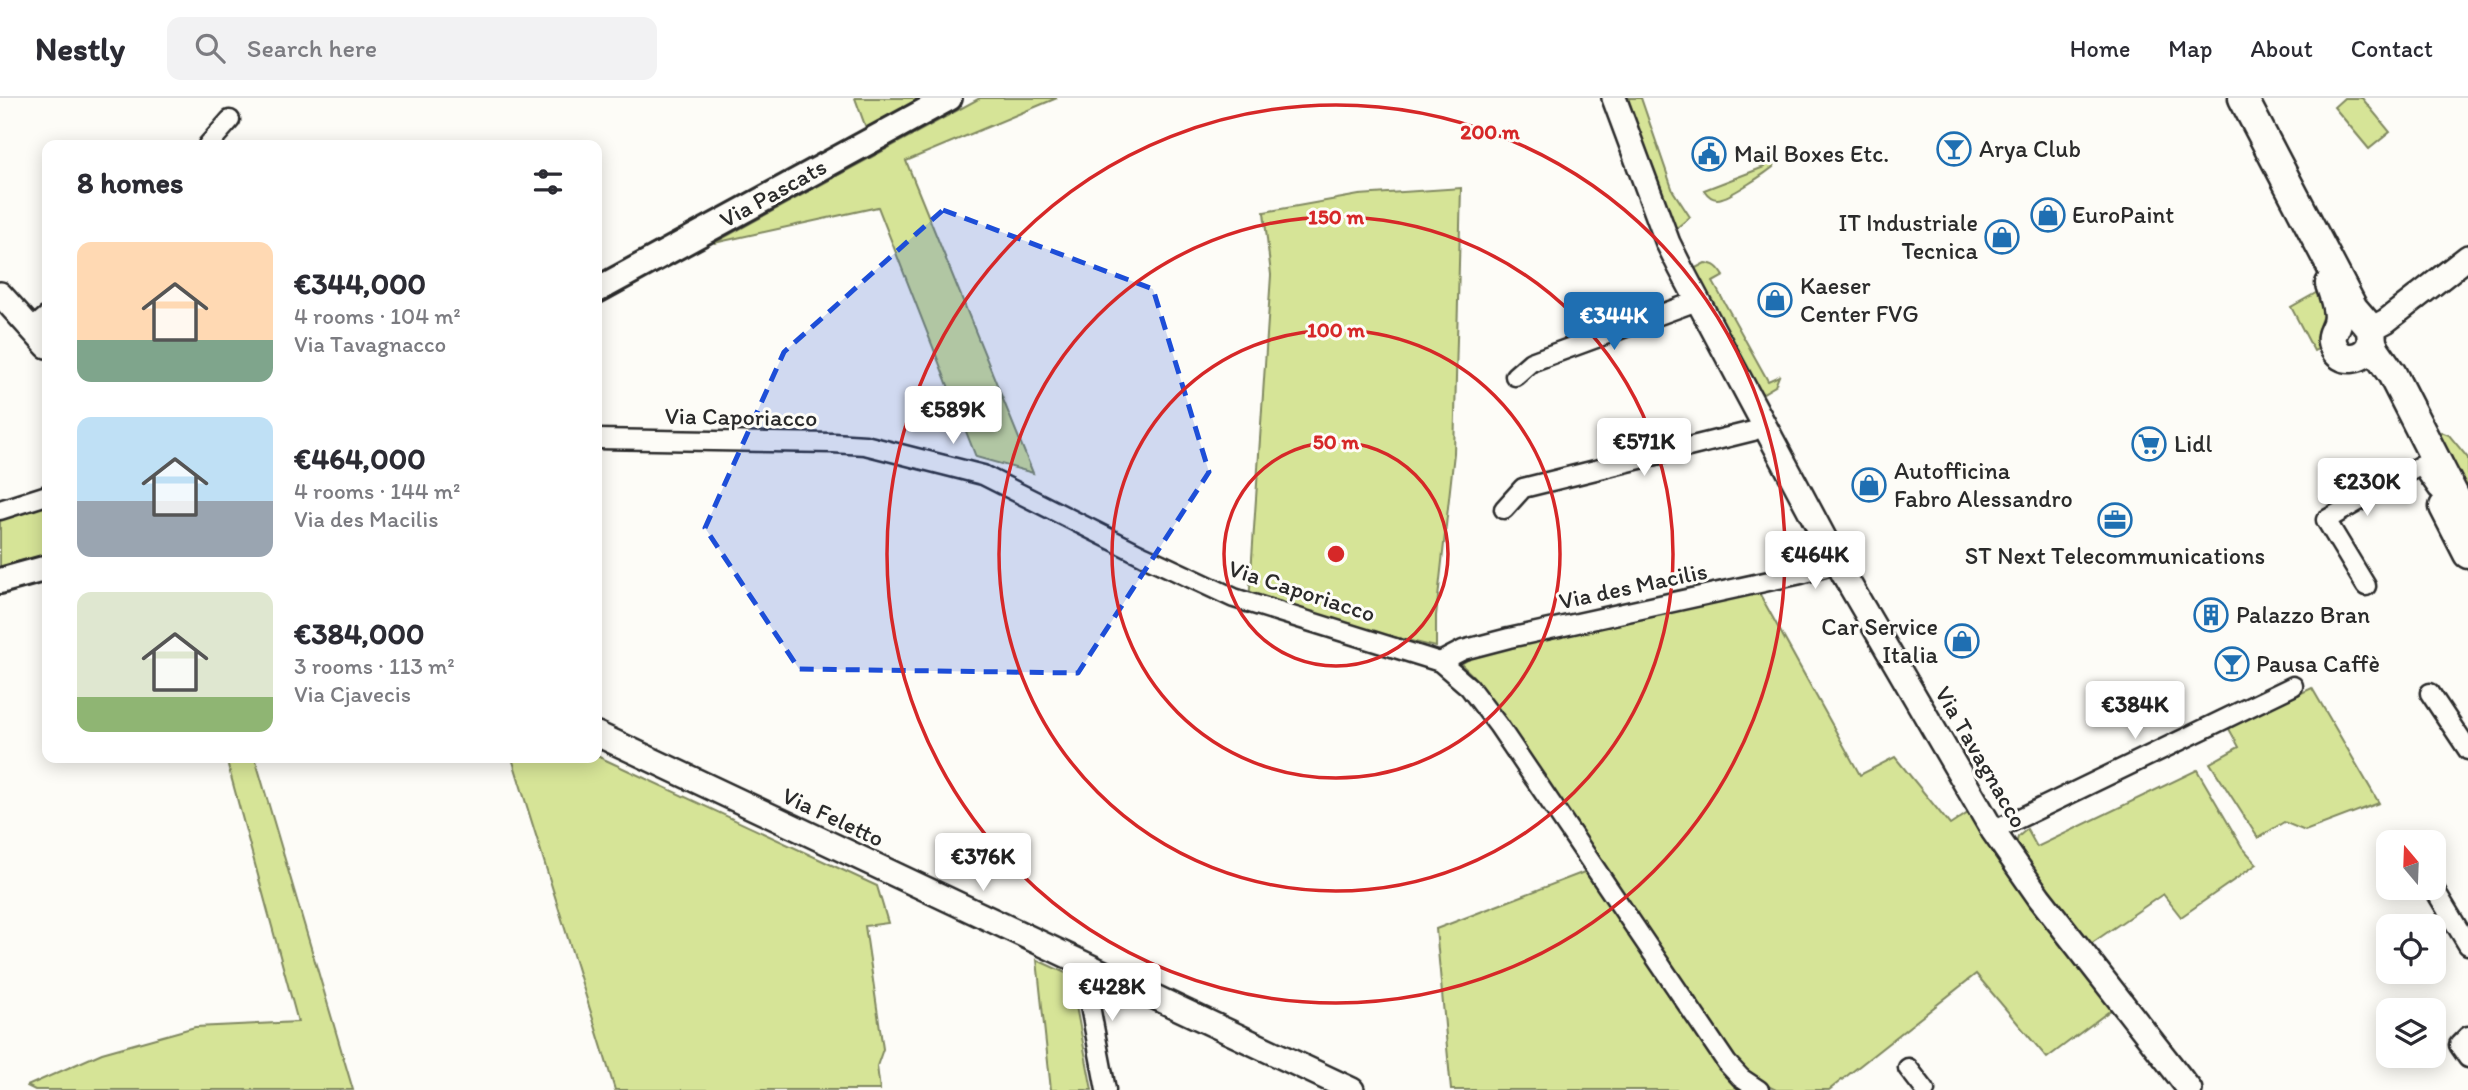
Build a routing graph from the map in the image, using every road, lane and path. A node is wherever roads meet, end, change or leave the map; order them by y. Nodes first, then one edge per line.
1 (949, 98) edge
2 (1614, 98) edge
3 (2243, 98) edge
4 (230, 120) dead end
5 (212, 140) edge
6 (2468, 257) edge
7 (602, 286) edge
8 (0, 294) edge
9 (1698, 301) junction
10 (42, 330) edge
11 (2360, 335) junction
12 (1515, 376) dead end
13 (1765, 425) junction
14 (602, 439) edge
15 (2421, 465) junction
16 (42, 497) edge
17 (1504, 509) dead end
18 (0, 510) edge
19 (2467, 525) edge
20 (2468, 554) edge
21 (1837, 560) junction
22 (42, 569) edge
23 (0, 581) edge
24 (2366, 586) dead end
25 (1440, 662) junction
26 (2293, 686) dead end
27 (2430, 694) dead end
28 (602, 736) edge
29 (2468, 750) edge
30 (1993, 831) junction
31 (2441, 900) edge
32 (2468, 945) edge
33 (1082, 964) junction
34 (2468, 1037) edge
35 (2468, 1058) edge
36 (1908, 1068) dead end
37 (1106, 1090) edge
38 (1352, 1090) edge
39 (1759, 1090) edge
40 (1925, 1090) edge
41 (2190, 1090) edge

1 - 7 main road, Via Pascats
2 - 9 street, Via Tavagnacco
3 - 11 main road
4 - 5 street
6 - 11 street
8 - 10 street
9 - 12 street
9 - 13 street, Via Tavagnacco
11 - 15 main road
11 - 19 main road
13 - 17 street
13 - 21 street, Via Tavagnacco
14 - 25 street, Via Caporiacco
15 - 19 street
15 - 20 main road
15 - 24 street
16 - 18 street
21 - 25 street, Via des Macilis
21 - 30 street, Via Tavagnacco
22 - 23 main road
25 - 39 street, Via Caporiacco
26 - 30 street
27 - 29 street
28 - 33 street, Via Feletto
30 - 41 street, Via Tavagnacco
31 - 32 street
33 - 37 street
33 - 38 street, Via Feletto
34 - 35 street
36 - 40 street

